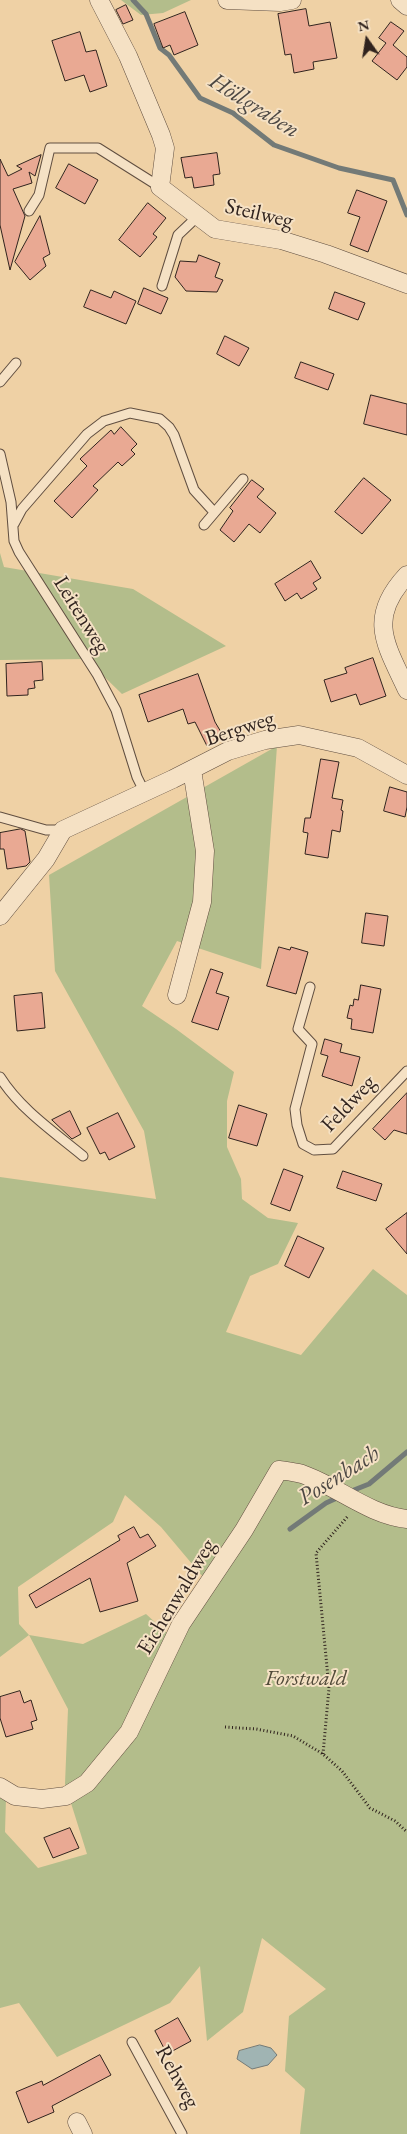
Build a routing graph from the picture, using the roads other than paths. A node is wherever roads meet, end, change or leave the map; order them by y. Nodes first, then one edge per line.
1 (99, 0) edge
2 (227, 0) edge
3 (292, 0) edge
4 (400, 0) edge
5 (407, 6) edge
6 (160, 187) junction
7 (29, 211) dead end
8 (198, 216) junction
9 (407, 284) edge
10 (162, 286) dead end
11 (16, 363) dead end
12 (0, 382) edge
13 (0, 454) edge
14 (243, 479) dead end
15 (214, 512) junction
16 (14, 524) junction
17 (204, 525) dead end
18 (407, 575) edge
19 (407, 690) edge
20 (192, 770) junction
21 (407, 775) edge
22 (145, 792) junction
23 (0, 817) edge
24 (63, 830) junction
25 (0, 916) edge
26 (310, 987) dead end
27 (177, 995) dead end
28 (407, 1071) edge
29 (0, 1077) edge
30 (83, 1156) dead end
31 (407, 1519) edge
32 (0, 1787) edge
33 (132, 2042) dead end
34 (182, 2134) edge

1 - 6 street
2 - 3 street
4 - 5 street
6 - 7 lane
6 - 8 street, Steilweg
8 - 9 street, Steilweg
8 - 10 lane
11 - 12 lane
13 - 16 lane, Leitenweg
14 - 15 lane
15 - 16 lane
15 - 17 lane
16 - 22 lane, Leitenweg
18 - 19 street
20 - 21 street, Bergweg
20 - 22 street, Bergweg
20 - 27 street
22 - 24 street, Bergweg
23 - 24 lane
24 - 25 street
26 - 28 lane, Feldweg
29 - 30 lane
31 - 32 street, Eichenwaldweg
33 - 34 lane, Rehweg

